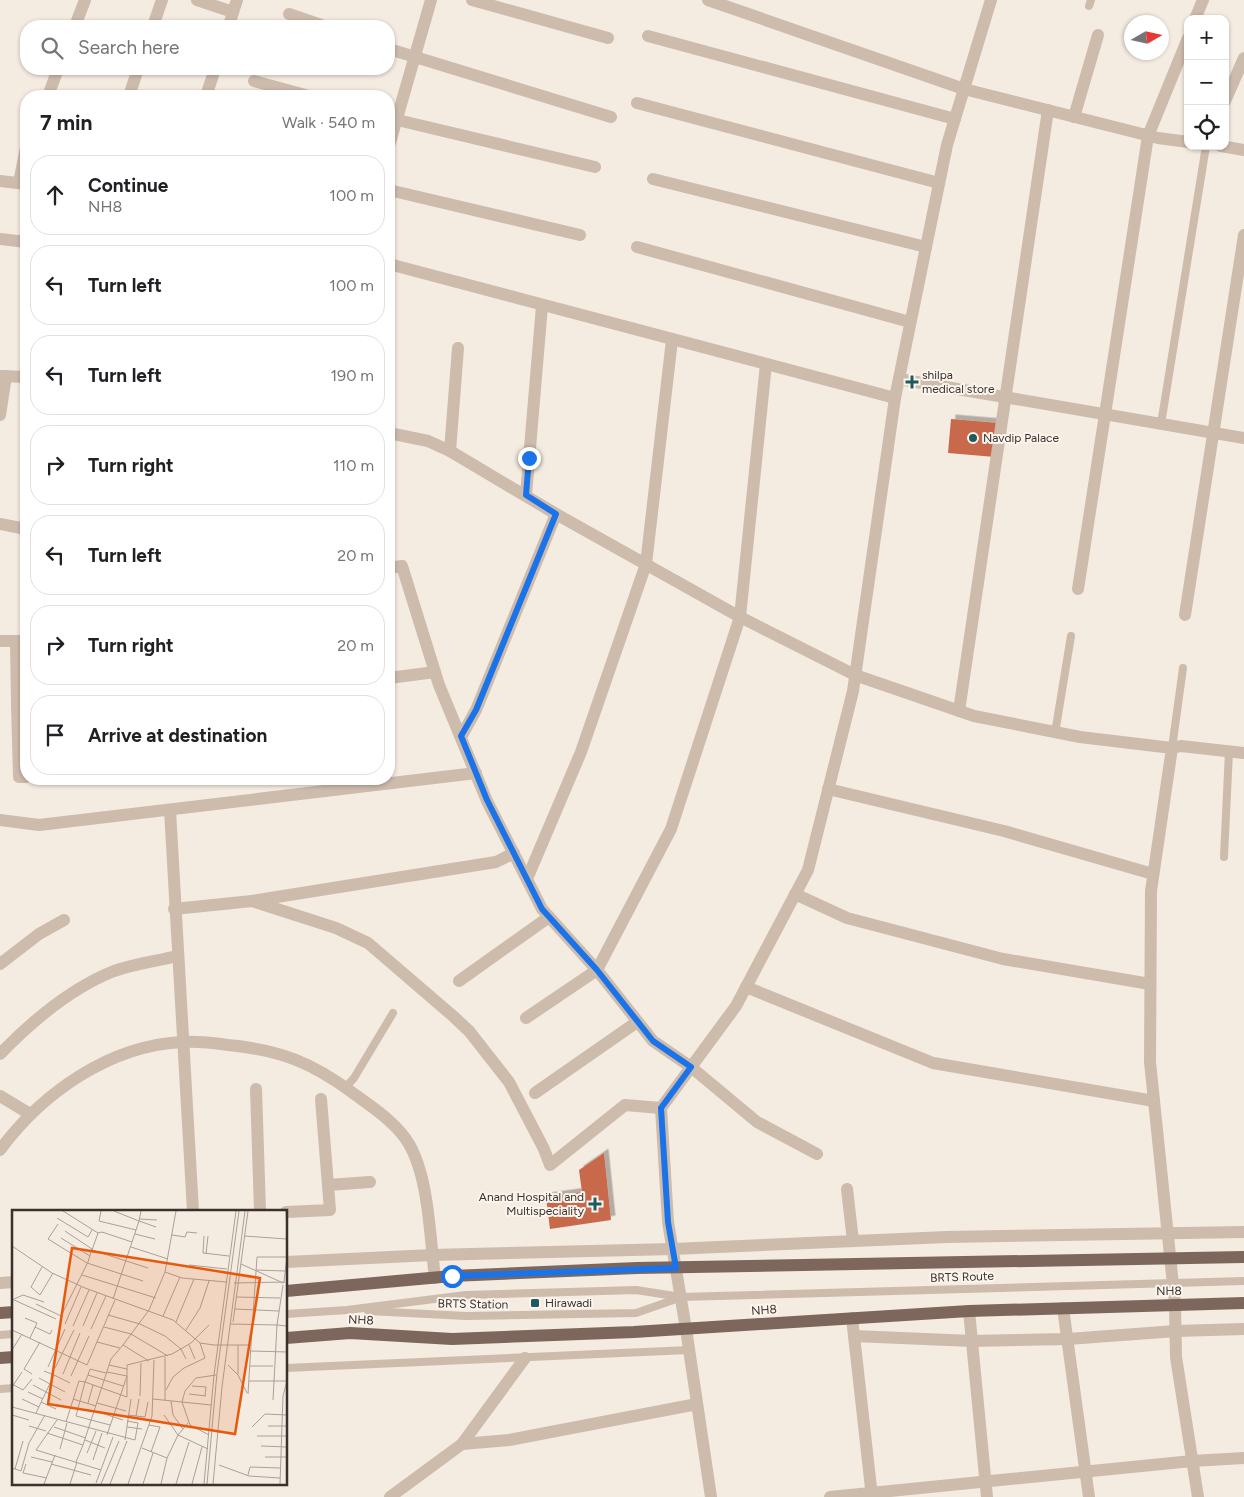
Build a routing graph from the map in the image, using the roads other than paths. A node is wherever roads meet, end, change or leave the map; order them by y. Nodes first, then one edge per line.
1 (85, 0) edge
2 (162, 0) edge
3 (196, 0) edge
4 (431, 0) edge
5 (472, 0) edge
6 (708, 0) edge
7 (991, 0) edge
8 (1203, 0) edge
9 (235, 6) edge
10 (289, 14) dead end
11 (1197, 15) edge
12 (77, 20) edge
13 (155, 20) edge
14 (231, 20) edge
15 (306, 20) edge
16 (1098, 35) dead end
17 (648, 36) dead end
18 (608, 38) dead end
19 (1184, 48) edge
20 (395, 50) edge
21 (414, 58) junction
22 (1244, 58) edge
23 (56, 75) edge
24 (136, 75) edge
25 (213, 75) edge
26 (254, 81) dead end
27 (964, 89) junction
28 (50, 90) edge
29 (131, 90) edge
30 (208, 90) edge
31 (287, 90) edge
32 (1229, 92) edge
33 (637, 103) dead end
34 (1048, 110) junction
35 (395, 111) edge
36 (1074, 117) junction
37 (611, 118) dead end
38 (955, 119) junction
39 (395, 120) edge
40 (1148, 136) junction
41 (1184, 141) edge
42 (1229, 147) edge
43 (1205, 150) edge
44 (1244, 150) edge
45 (595, 167) dead end
46 (653, 179) dead end
47 (0, 181) edge
48 (939, 183) junction
49 (20, 184) edge
50 (395, 191) edge
51 (580, 235) dead end
52 (1244, 235) edge
53 (0, 239) edge
54 (20, 241) edge
55 (638, 247) dead end
56 (926, 247) junction
57 (395, 266) edge
58 (542, 306) junction
59 (910, 322) junction
60 (672, 340) junction
61 (458, 348) dead end
62 (766, 364) junction
63 (3, 376) edge
64 (20, 377) edge
65 (899, 379) junction
66 (1005, 397) junction
67 (895, 398) junction
68 (1105, 414) junction
69 (0, 415) edge
70 (1160, 424) junction
71 (1213, 432) junction
72 (395, 434) edge
73 (1244, 438) edge
74 (450, 451) junction
75 (526, 495) junction
76 (556, 514) junction
77 (0, 524) edge
78 (20, 528) edge
79 (646, 564) junction
80 (395, 567) edge
81 (1078, 589) dead end
82 (1185, 615) dead end
83 (740, 617) junction
84 (1071, 636) dead end
85 (0, 641) edge
86 (20, 641) edge
87 (1184, 668) dead end
88 (435, 672) junction
89 (855, 676) junction
90 (395, 677) edge
91 (959, 710) junction
92 (1055, 733) junction
93 (461, 736) junction
94 (1172, 748) junction
95 (1229, 751) junction
96 (20, 753) edge
97 (1244, 753) edge
98 (476, 773) junction
99 (20, 777) edge
100 (395, 783) edge
101 (377, 785) edge
102 (828, 789) junction
103 (170, 810) junction
104 (0, 820) edge
105 (514, 853) junction
106 (1224, 857) dead end
107 (1153, 874) junction
108 (527, 879) junction
109 (796, 894) junction
110 (252, 901) junction
111 (174, 909) junction
112 (549, 917) junction
113 (64, 920) dead end
114 (177, 956) junction
115 (0, 964) edge
116 (597, 970) junction
117 (459, 981) dead end
118 (1150, 984) junction
119 (746, 986) junction
120 (393, 1013) dead end
121 (526, 1018) dead end
122 (637, 1022) junction
123 (183, 1042) junction
124 (0, 1054) edge
125 (691, 1067) junction
126 (346, 1088) junction
127 (256, 1089) dead end
128 (535, 1093) dead end
129 (0, 1096) edge
130 (321, 1099) dead end
131 (1154, 1101) junction
132 (661, 1108) junction
133 (30, 1114) junction
134 (0, 1150) edge
135 (817, 1154) dead end
136 (370, 1182) dead end
137 (328, 1185) junction
138 (847, 1189) dead end
139 (193, 1210) edge
140 (260, 1210) edge
141 (288, 1212) edge
142 (1244, 1232) edge
143 (1168, 1233) junction
144 (853, 1242) junction
145 (673, 1250) junction
146 (432, 1255) junction
147 (1244, 1257) edge
148 (1171, 1258) junction
149 (288, 1262) edge
150 (676, 1268) junction
151 (435, 1278) junction
152 (1244, 1281) edge
153 (1173, 1282) junction
154 (288, 1291) edge
155 (681, 1297) junction
156 (1244, 1303) edge
157 (1175, 1304) junction
158 (1064, 1308) junction
159 (346, 1310) junction
160 (969, 1311) junction
161 (288, 1314) edge
162 (852, 1318) junction
163 (686, 1328) junction
164 (1244, 1329) edge
165 (1176, 1331) junction
166 (854, 1336) junction
167 (288, 1338) edge
168 (1068, 1339) junction
169 (972, 1341) junction
170 (689, 1350) junction
171 (525, 1358) junction
172 (288, 1368) edge
173 (697, 1404) junction
174 (462, 1444) junction
175 (1244, 1458) edge
176 (1192, 1460) junction
177 (1085, 1471) junction
178 (986, 1481) junction
179 (872, 1495) edge
180 (390, 1497) edge
181 (711, 1497) edge
182 (830, 1497) edge
183 (987, 1497) edge
184 (1089, 1497) edge
185 (1198, 1497) edge

1 - 12 street
2 - 13 street
3 - 9 street
4 - 21 street
5 - 18 street
6 - 27 street
7 - 27 street
8 - 11 street
9 - 14 street
10 - 15 street
16 - 36 street
17 - 38 street
19 - 40 street
20 - 21 street
21 - 35 street
21 - 37 street
22 - 32 street
23 - 28 street
24 - 29 street
25 - 30 street
26 - 31 street
27 - 34 street
27 - 38 street
33 - 48 street
34 - 36 street
34 - 66 street
36 - 40 street
38 - 48 street
39 - 45 street
40 - 41 street
40 - 68 street
42 - 44 street
43 - 70 lane
46 - 56 street
47 - 49 street
48 - 56 street
50 - 51 street
52 - 71 street
53 - 54 street
55 - 59 street
56 - 59 street
57 - 58 street
58 - 60 street
58 - 75 street
59 - 65 street
60 - 62 street
60 - 79 street
61 - 74 street
62 - 67 street
62 - 83 street
63 - 64 street
63 - 69 street
65 - 66 street
65 - 67 street
66 - 68 street
66 - 91 street
67 - 89 street
68 - 70 street
68 - 81 street
70 - 71 street
71 - 73 street
71 - 82 street
72 - 74 street
74 - 75 street
75 - 76 street
76 - 79 street
76 - 93 street
77 - 78 street
79 - 83 street
79 - 108 street
80 - 88 street
83 - 89 street
83 - 116 street
84 - 92 lane
85 - 86 street
87 - 94 lane
88 - 90 street
88 - 93 street
89 - 91 street
89 - 102 street
91 - 92 street
92 - 94 street
93 - 98 street
94 - 95 street
94 - 107 street
95 - 97 street
95 - 106 lane
96 - 99 street
98 - 100 street
98 - 105 street
101 - 103 street
102 - 107 street
102 - 109 street
103 - 104 street
103 - 111 street
105 - 108 street
105 - 110 street
107 - 118 street
108 - 112 street
109 - 118 street
109 - 119 street
110 - 111 street
110 - 132 street
111 - 114 street
112 - 116 street
112 - 117 street
113 - 115 street
114 - 123 street
114 - 124 street
116 - 121 street
116 - 122 street
118 - 131 street
119 - 125 street
119 - 131 street
120 - 126 lane
122 - 125 street
122 - 128 street
123 - 126 street
123 - 133 street
123 - 139 street
125 - 132 street
125 - 135 street
126 - 146 street
127 - 140 street
129 - 133 street
130 - 137 street
131 - 143 street
132 - 145 street
133 - 134 street
136 - 137 street
137 - 141 street
138 - 144 street
142 - 143 street
143 - 144 street
143 - 148 street
144 - 145 street
145 - 146 street
145 - 150 street
146 - 149 street
146 - 151 street
147 - 148 main road
148 - 150 main road
148 - 153 street
150 - 151 main road
150 - 155 street
151 - 154 main road
152 - 153 lane, BRTS Route
153 - 155 lane, BRTS Route
153 - 157 street
155 - 159 lane, BRTS Station
155 - 159 lane, BRTS Station
155 - 163 street
156 - 157 main road, NH8
157 - 158 main road, NH8
157 - 165 street
158 - 160 main road, NH8
158 - 168 street
159 - 161 lane
160 - 162 main road, NH8
160 - 169 street
162 - 163 main road, NH8
162 - 166 street
163 - 167 main road, NH8
163 - 170 street
164 - 165 street
165 - 168 street
165 - 176 street
166 - 169 street
166 - 179 street
168 - 169 street
168 - 177 street
169 - 178 street
170 - 171 lane
170 - 173 street
171 - 172 lane
171 - 174 street
173 - 174 street
173 - 181 street
174 - 180 street
175 - 176 street
176 - 177 street
176 - 185 street
177 - 178 street
177 - 184 street
178 - 179 street
178 - 183 street
179 - 182 street

